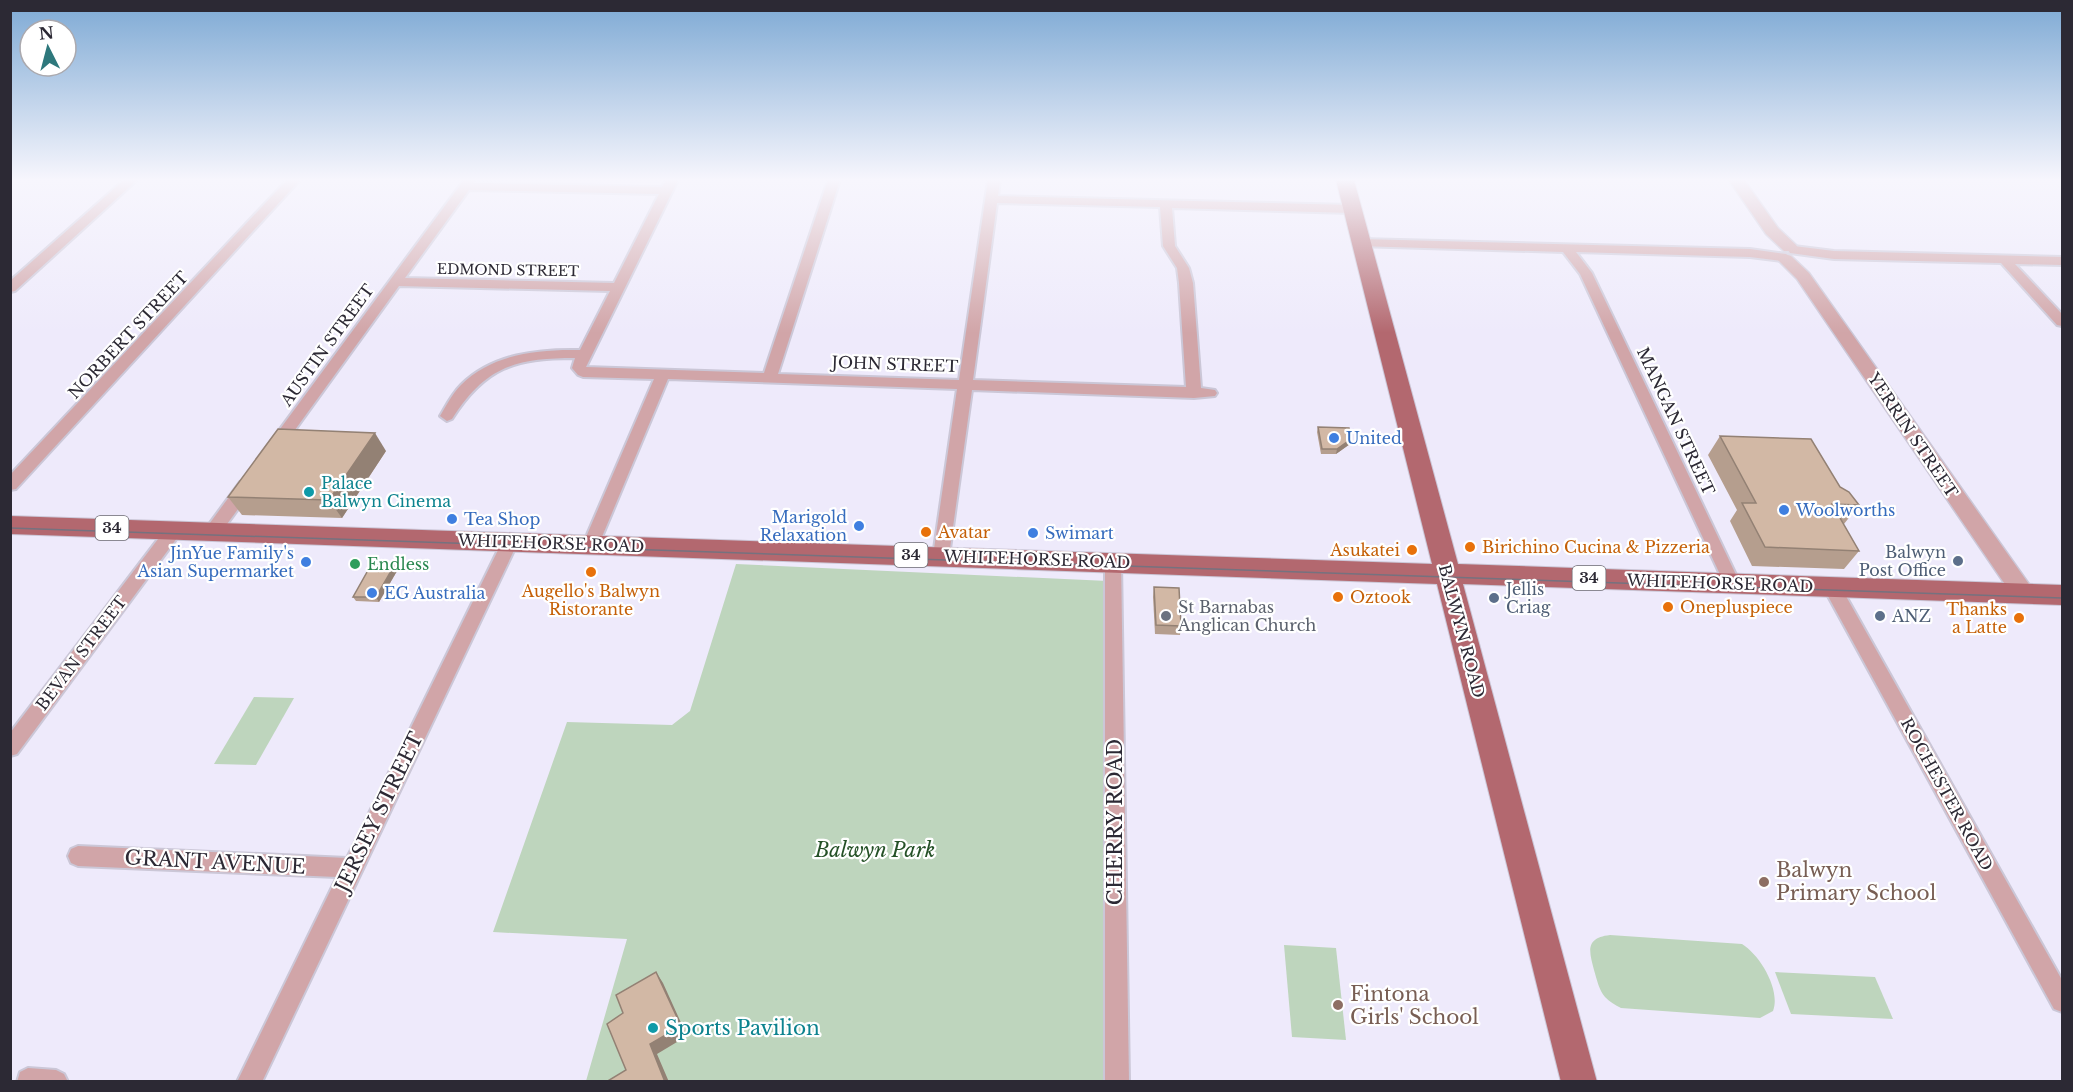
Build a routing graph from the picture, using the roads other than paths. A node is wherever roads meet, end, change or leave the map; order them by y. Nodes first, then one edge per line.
1 (74, 231) edge
2 (247, 231) edge
3 (433, 231) edge
4 (646, 231) edge
5 (818, 231) edge
6 (987, 231) edge
7 (1168, 231) edge
8 (1358, 231) edge
9 (1772, 231) edge
10 (1361, 243) junction
11 (1566, 248) junction
12 (1582, 248) junction
13 (1790, 256) junction
14 (2004, 259) junction
15 (2062, 261) edge
16 (1586, 273) junction
17 (396, 282) junction
18 (619, 287) junction
19 (10, 288) edge
20 (2062, 322) edge
21 (584, 354) junction
22 (663, 375) junction
23 (770, 378) junction
24 (965, 384) junction
25 (1194, 393) junction
26 (1210, 393) dead end
27 (447, 416) dead end
28 (10, 485) edge
29 (10, 525) edge
30 (174, 530) junction
31 (213, 531) junction
32 (510, 542) junction
33 (591, 544) junction
34 (941, 556) junction
35 (1113, 562) junction
36 (1447, 573) junction
37 (1732, 583) junction
38 (1832, 587) junction
39 (2023, 593) junction
40 (2062, 595) edge
41 (10, 748) edge
42 (78, 856) dead end
43 (352, 868) junction
44 (2062, 1001) edge
45 (28, 1080) dead end
46 (56, 1082) edge
47 (249, 1082) edge
48 (1117, 1082) edge
49 (1579, 1082) edge

1 - 19 street
2 - 28 street, NORBERT STREET
3 - 17 street, AUSTIN STREET
4 - 18 street
5 - 23 street
6 - 24 street
7 - 25 street
8 - 10 main road, BALWYN ROAD
9 - 13 street, YERRIN STREET
10 - 11 street
10 - 36 main road, BALWYN ROAD
11 - 12 street
11 - 16 street, MANGAN STREET
12 - 13 street
12 - 16 street, MANGAN STREET
13 - 14 street
13 - 39 street, YERRIN STREET
14 - 15 street
14 - 20 street
16 - 37 street, MANGAN STREET
17 - 18 street, EDMOND STREET
17 - 31 street, AUSTIN STREET
18 - 21 street
21 - 22 street, JOHN STREET
21 - 27 street
22 - 23 street, JOHN STREET
22 - 33 street
23 - 24 street, JOHN STREET
24 - 25 street, JOHN STREET
24 - 34 street
25 - 26 street, JOHN STREET
29 - 30 main road, WHITEHORSE ROAD / 34
30 - 31 main road, WHITEHORSE ROAD / 34
30 - 41 street, BEVAN STREET
31 - 32 main road, WHITEHORSE ROAD / 34
32 - 33 main road, WHITEHORSE ROAD / 34
32 - 43 street, JERSEY STREET
33 - 34 main road, WHITEHORSE ROAD / 34
34 - 35 main road, WHITEHORSE ROAD / 34
35 - 36 main road, WHITEHORSE ROAD / 34
35 - 48 street, CHERRY ROAD
36 - 37 main road, WHITEHORSE ROAD / 34
36 - 49 main road, BALWYN ROAD
37 - 38 main road, WHITEHORSE ROAD / 34
38 - 39 main road, WHITEHORSE ROAD / 34
38 - 44 street, ROCHESTER ROAD
39 - 40 main road, WHITEHORSE ROAD / 34
42 - 43 street, GRANT AVENUE
43 - 47 street, JERSEY STREET
45 - 46 street

